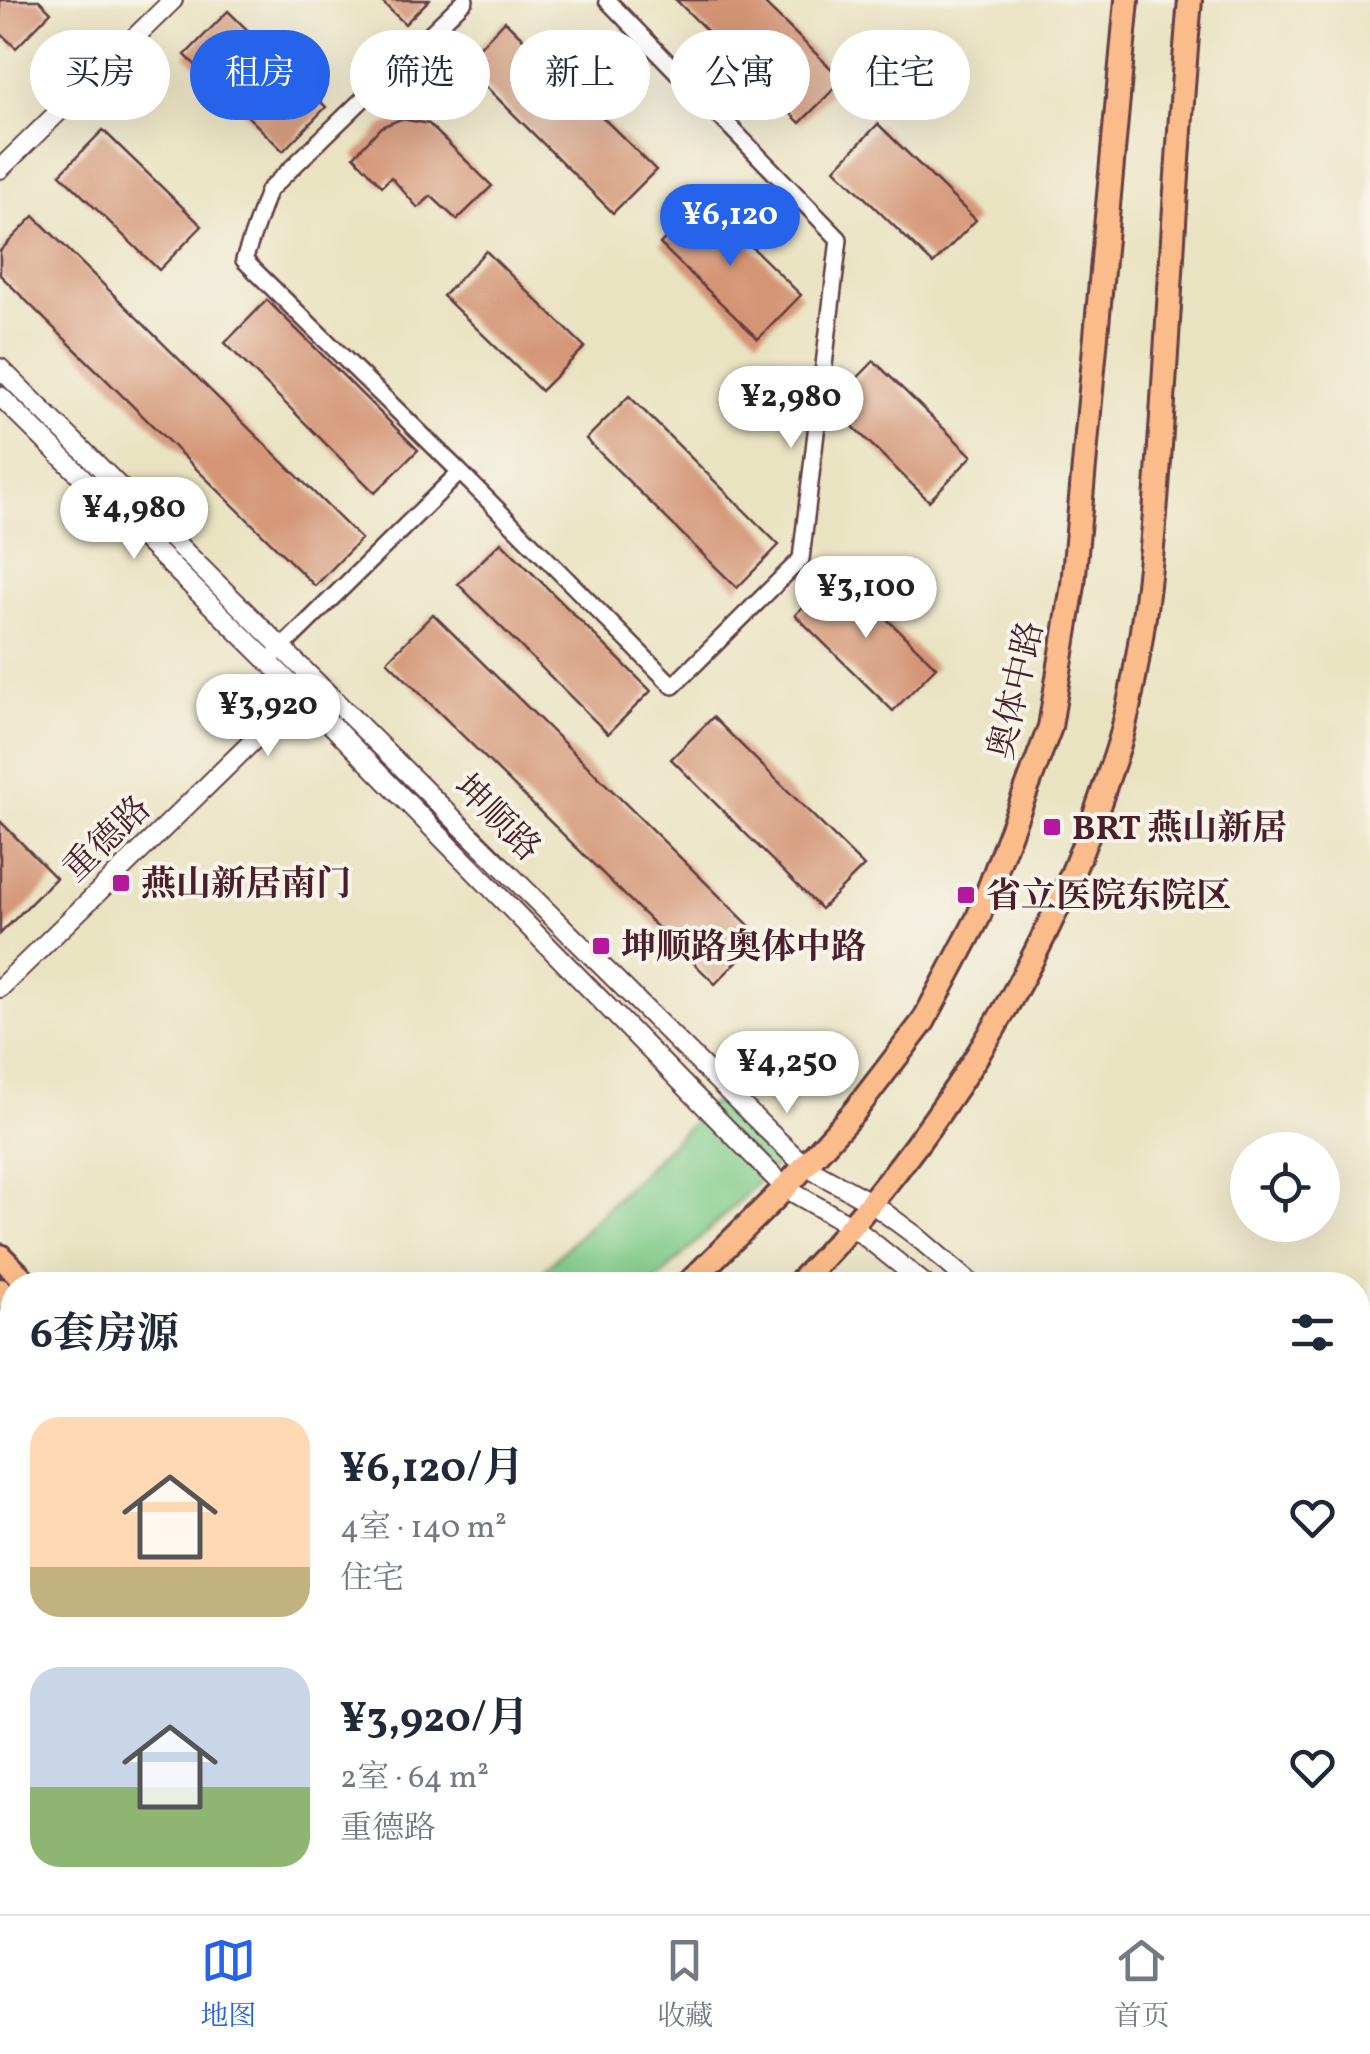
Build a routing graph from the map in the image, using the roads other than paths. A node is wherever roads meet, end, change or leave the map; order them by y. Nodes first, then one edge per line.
1 (174, 0) edge
2 (465, 0) edge
3 (607, 0) edge
4 (1126, 0) edge
5 (1190, 0) edge
6 (0, 169) edge
7 (0, 368) edge
8 (0, 396) edge
9 (460, 472) junction
10 (274, 654) junction
11 (301, 694) junction
12 (0, 988) edge
13 (805, 1166) junction
14 (785, 1188) junction
15 (870, 1202) junction
16 (852, 1226) junction
17 (701, 1272) edge
18 (809, 1272) edge
19 (910, 1272) edge
20 (958, 1272) edge

1 - 6 street
2 - 9 street
3 - 9 street
4 - 13 main road, 奥体中路
5 - 15 main road
7 - 10 street, 坤顺路
8 - 10 street, 坤顺路
9 - 10 street
10 - 11 street, 坤顺路
10 - 13 street, 坤顺路
11 - 12 street, 重德路
11 - 14 street, 坤顺路
13 - 14 main road, 奥体中路
13 - 15 street, 坤顺路
14 - 16 street, 坤顺路
14 - 17 main road, 奥体中路
15 - 16 main road
15 - 20 street, 坤顺路
16 - 18 main road
16 - 19 street, 坤顺路

